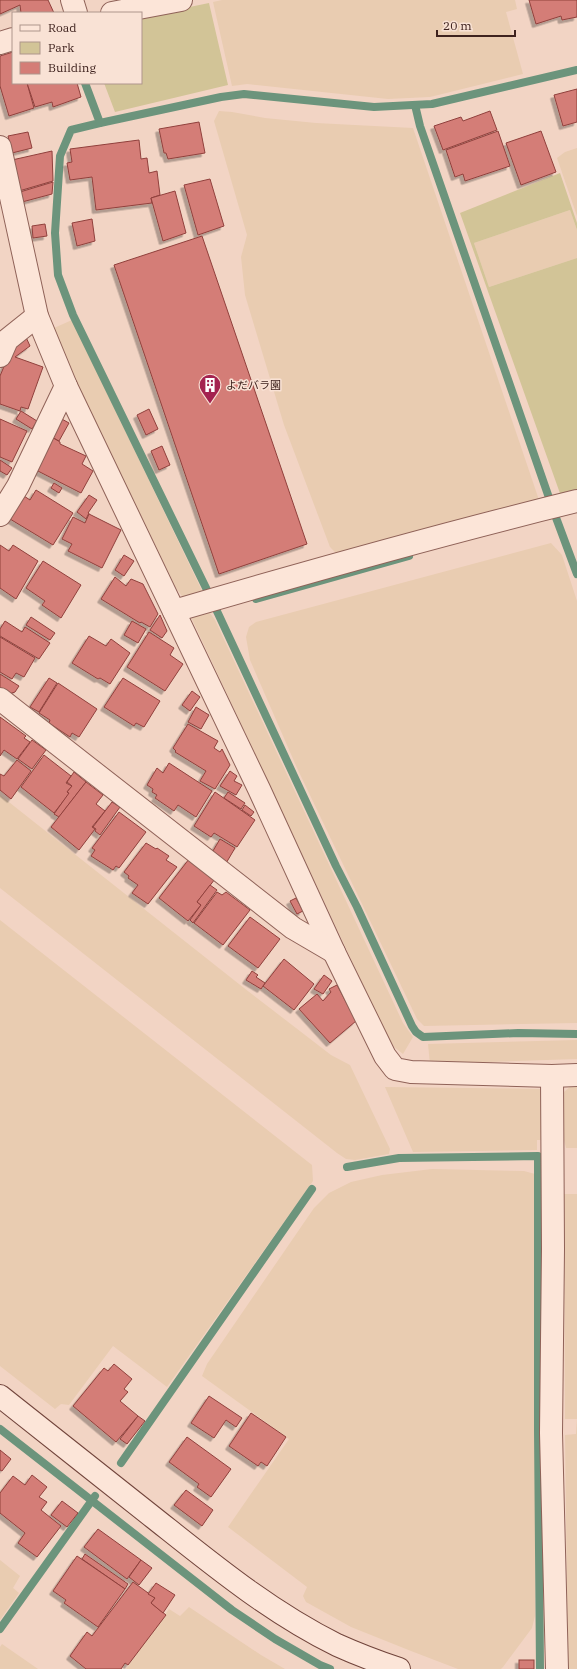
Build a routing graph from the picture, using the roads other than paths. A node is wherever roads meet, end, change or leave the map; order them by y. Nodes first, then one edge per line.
1 (72, 0) edge
2 (181, 0) edge
3 (76, 12) edge
4 (117, 12) edge
5 (12, 39) edge
6 (0, 43) edge
7 (0, 147) edge
8 (37, 316) junction
9 (0, 356) edge
10 (66, 386) junction
11 (561, 505) edge
12 (0, 515) edge
13 (174, 611) junction
14 (0, 699) edge
15 (334, 952) junction
16 (577, 1075) edge
17 (552, 1076) junction
18 (0, 1396) edge
19 (399, 1669) edge
20 (557, 1669) edge

1 - 3 street
2 - 4 street
5 - 6 street
7 - 8 street
8 - 9 street
8 - 10 street
10 - 12 street
10 - 13 street
11 - 13 street
13 - 15 street
14 - 15 street
15 - 17 street
16 - 17 street
17 - 20 street
18 - 19 street

